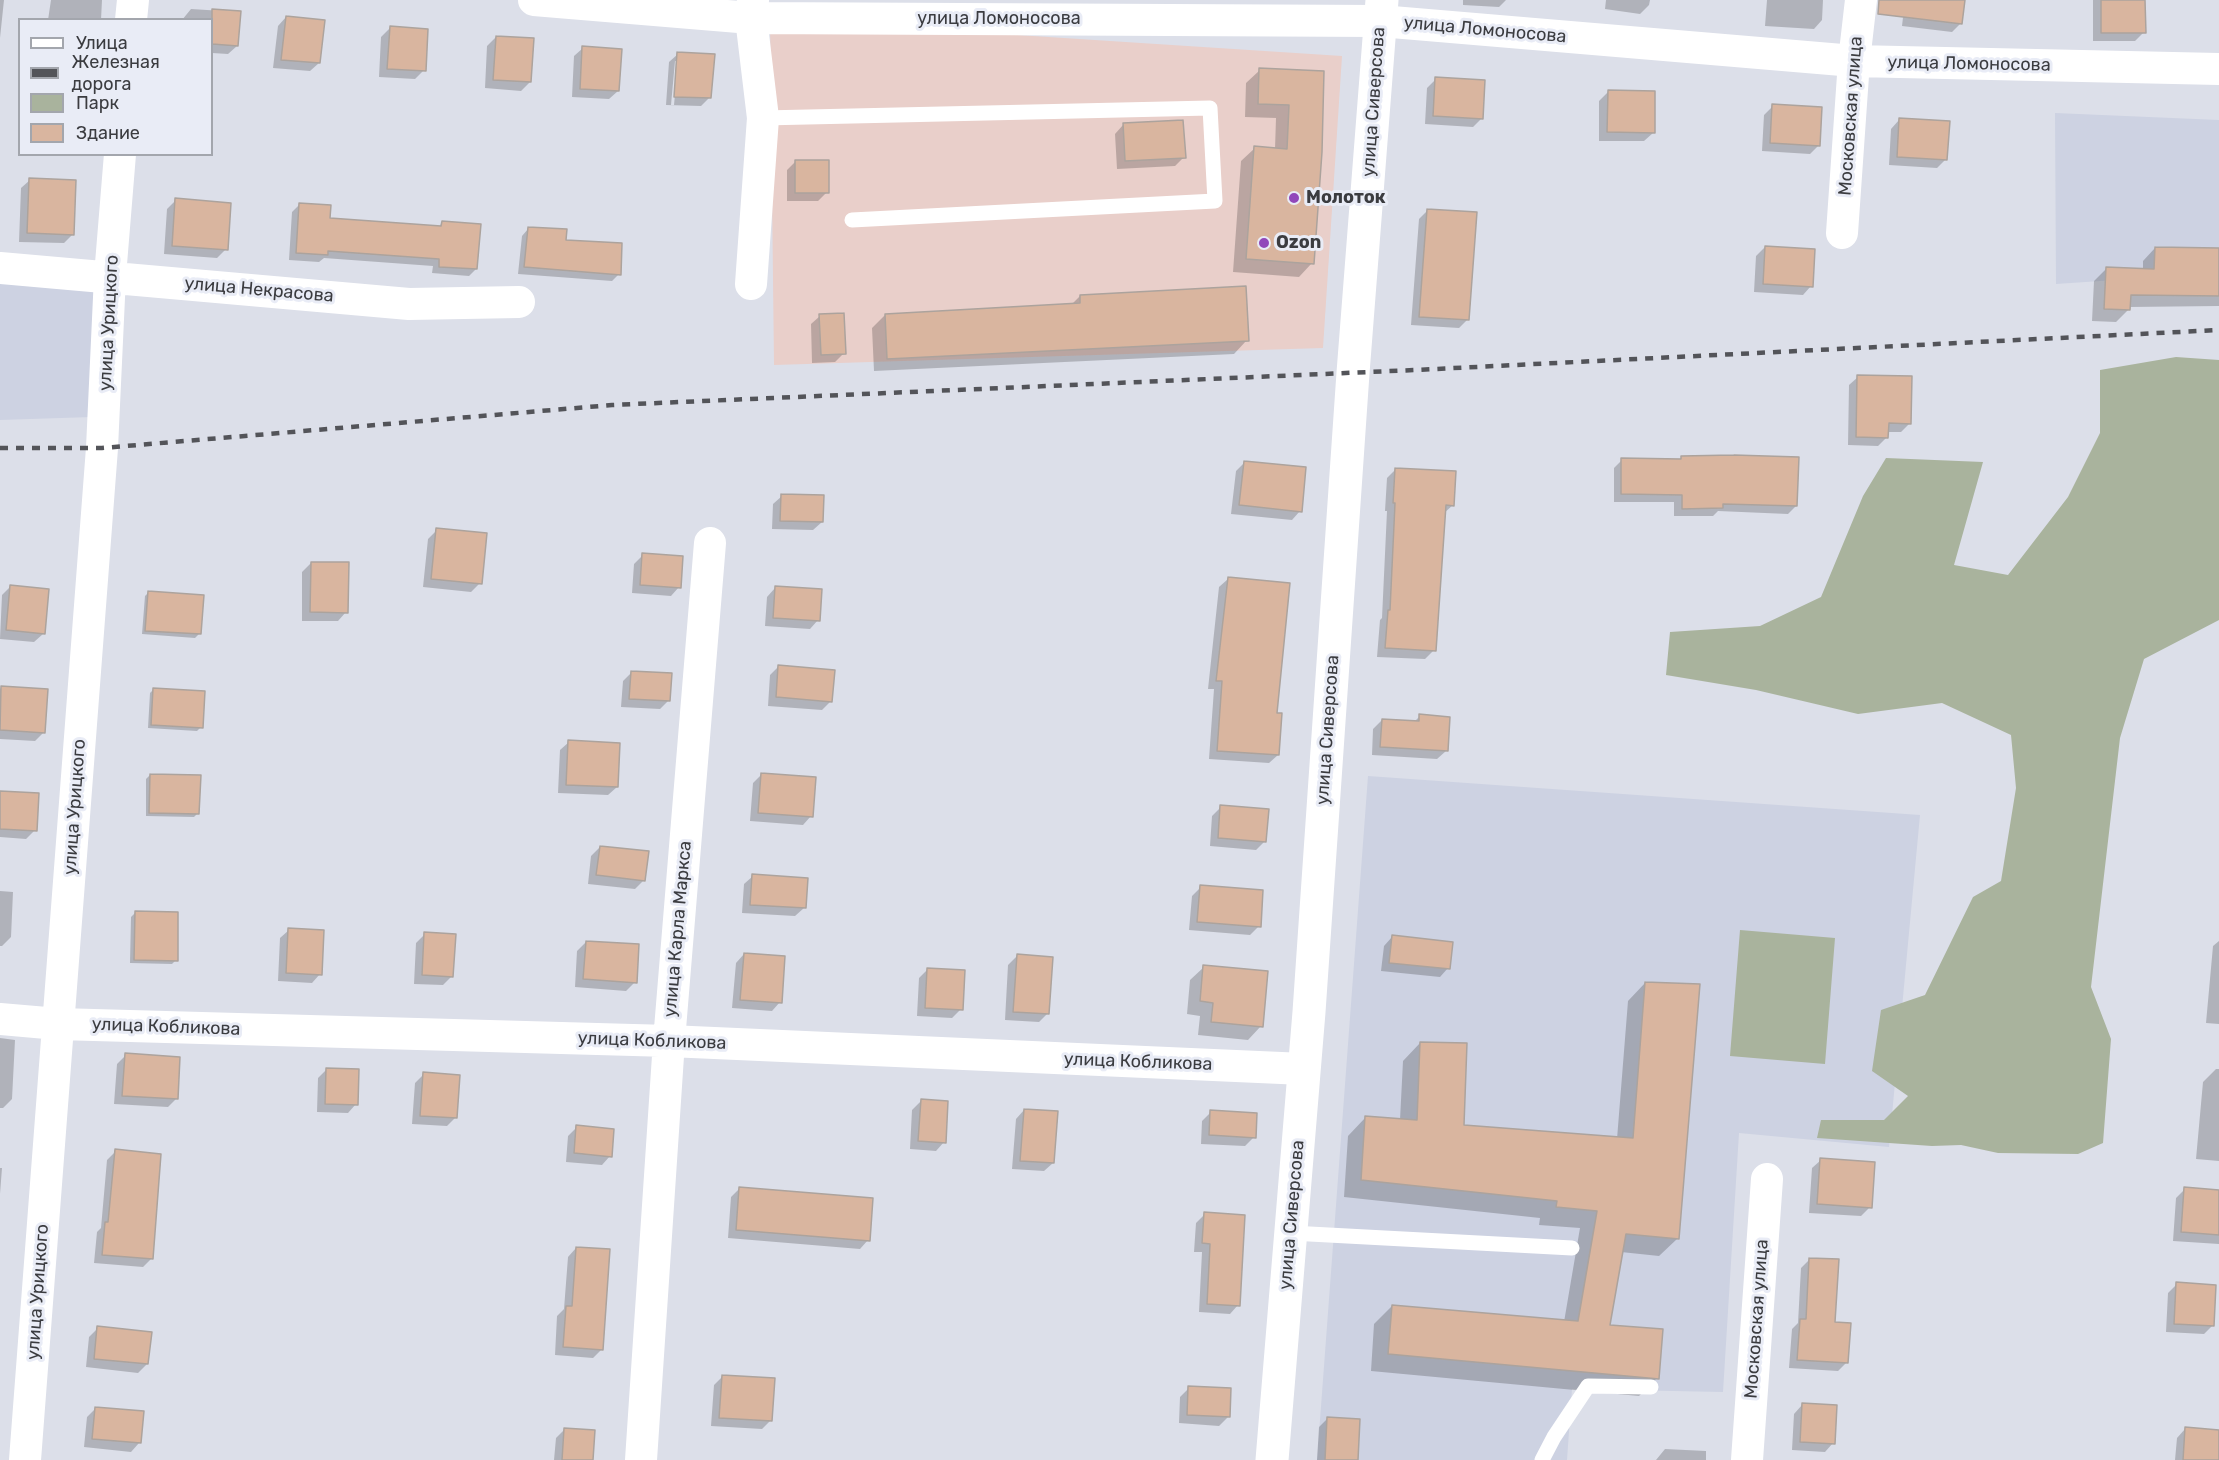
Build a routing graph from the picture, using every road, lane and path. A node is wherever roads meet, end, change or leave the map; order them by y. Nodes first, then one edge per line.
1 (133, 0) edge
2 (534, 0) edge
3 (1861, 0) edge
4 (752, 9) edge
5 (1381, 10) edge
6 (131, 18) edge
7 (1854, 61) junction
8 (2219, 69) edge
9 (763, 118) junction
10 (120, 156) edge
11 (852, 220) dead end
12 (1842, 233) dead end
13 (0, 268) edge
14 (110, 276) junction
15 (751, 284) dead end
16 (519, 302) dead end
17 (710, 543) dead end
18 (0, 1019) edge
19 (58, 1024) junction
20 (669, 1041) junction
21 (1304, 1069) junction
22 (1767, 1179) dead end
23 (1291, 1233) junction
24 (1572, 1248) dead end
25 (1651, 1387) dead end
26 (25, 1460) edge
27 (641, 1460) edge
28 (1272, 1460) edge
29 (1542, 1460) edge
30 (1747, 1460) edge

1 - 6 street
2 - 4 street, улица Ломоносова
3 - 7 street, Московская улица
4 - 5 street, улица Ломоносова
4 - 9 street
5 - 7 street, улица Ломоносова
5 - 21 street, улица Сиверсова
7 - 8 street, улица Ломоносова
7 - 12 street, Московская улица
9 - 11 lane
9 - 15 street
10 - 14 street, улица Урицкого
13 - 14 street, улица Некрасова
14 - 16 street, улица Некрасова
14 - 19 street, улица Урицкого
17 - 20 street, улица Карла Маркса
18 - 19 street, улица Кобликова
19 - 20 street, улица Кобликова
19 - 26 street, улица Урицкого
20 - 21 street, улица Кобликова
20 - 27 street, улица Карла Маркса
21 - 23 street, улица Сиверсова
22 - 30 street, Московская улица
23 - 24 lane
23 - 28 street, улица Сиверсова
25 - 29 lane

